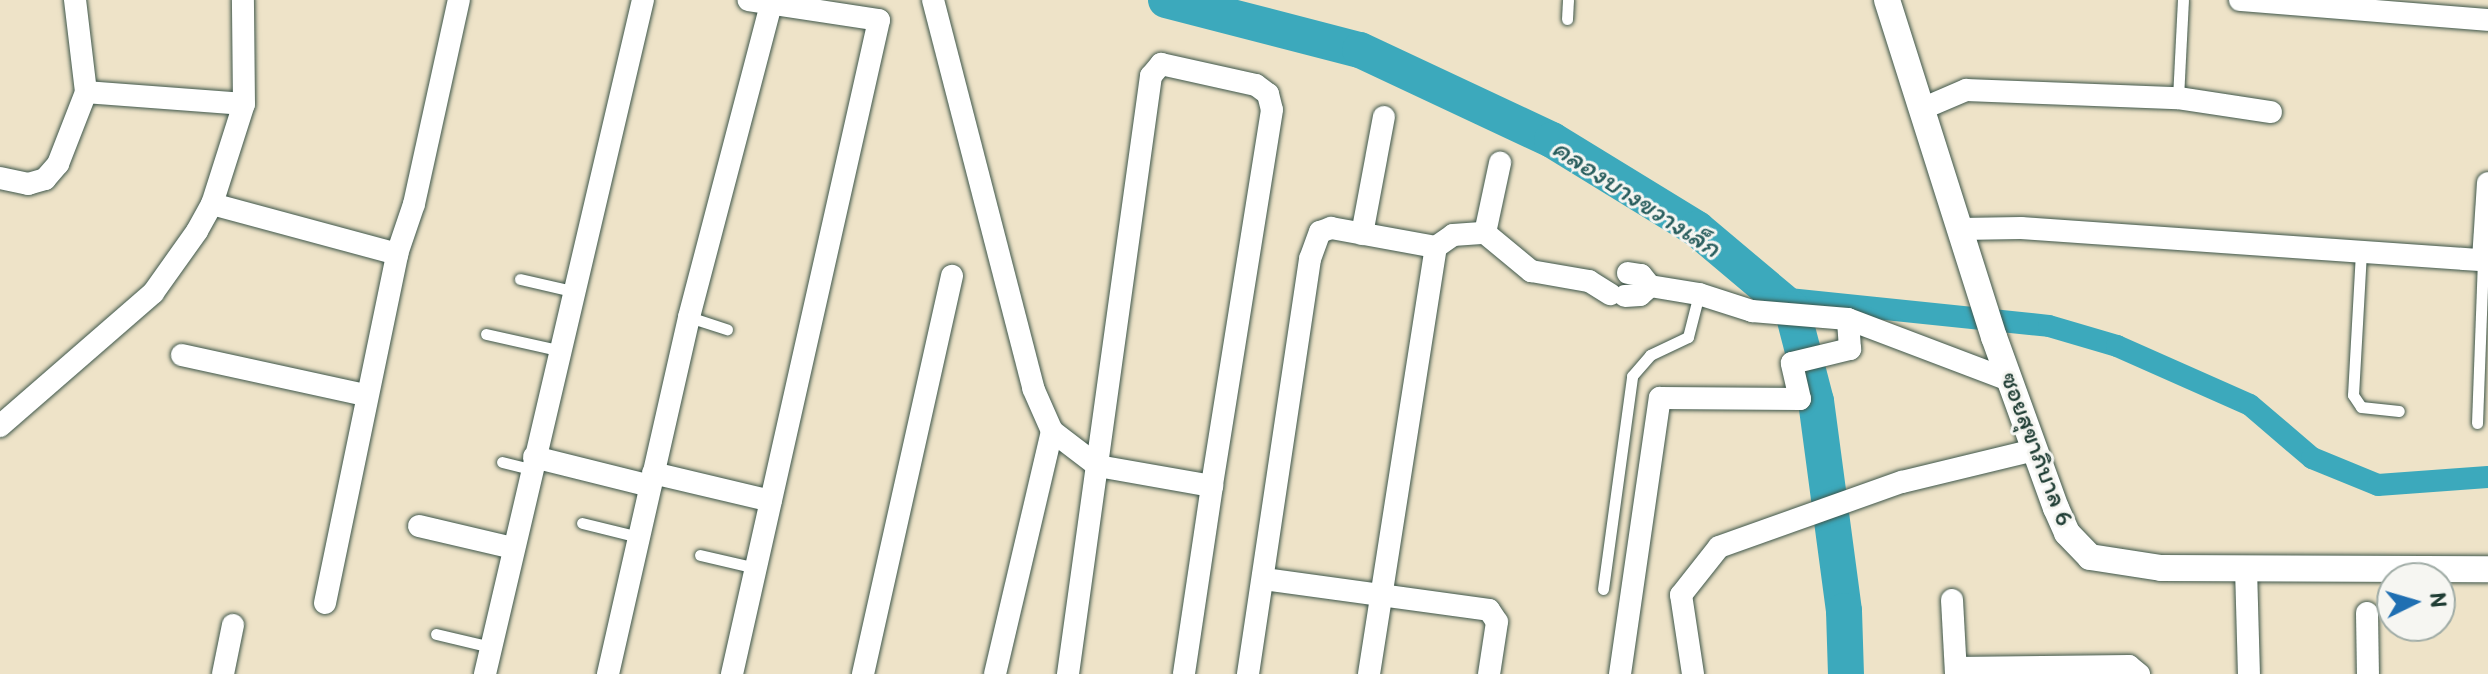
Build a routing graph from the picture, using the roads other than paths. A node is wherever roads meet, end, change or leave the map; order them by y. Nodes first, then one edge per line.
1 (75, 0) edge
2 (243, 0) edge
3 (459, 0) edge
4 (643, 0) edge
5 (933, 0) edge
6 (1568, 0) edge
7 (1887, 0) edge
8 (2183, 0) edge
9 (2240, 0) edge
10 (760, 2) edge
11 (1567, 19) dead end
12 (2488, 20) edge
13 (86, 92) junction
14 (2178, 98) junction
15 (244, 104) junction
16 (1924, 108) junction
17 (2271, 112) dead end
18 (1384, 117) dead end
19 (1500, 163) dead end
20 (0, 178) edge
21 (2488, 183) edge
22 (212, 204) junction
23 (1961, 229) junction
24 (1485, 233) junction
25 (1362, 234) junction
26 (1436, 247) junction
27 (2361, 252) junction
28 (397, 254) junction
29 (2485, 260) edge
30 (952, 276) dead end
31 (520, 279) dead end
32 (572, 291) junction
33 (1699, 294) junction
34 (689, 317) junction
35 (1848, 319) junction
36 (727, 329) dead end
37 (486, 334) dead end
38 (558, 350) junction
39 (182, 355) dead end
40 (2007, 373) junction
41 (366, 395) junction
42 (2399, 411) dead end
43 (2477, 423) dead end
44 (0, 426) edge
45 (1052, 431) junction
46 (2034, 450) junction
47 (502, 462) dead end
48 (533, 463) junction
49 (1098, 466) junction
50 (652, 479) junction
51 (1212, 486) junction
52 (771, 501) junction
53 (582, 523) dead end
54 (419, 526) dead end
55 (639, 537) junction
56 (513, 548) junction
57 (700, 555) dead end
58 (756, 568) junction
59 (2246, 568) junction
60 (2488, 569) edge
61 (1264, 579) junction
62 (1603, 589) dead end
63 (1381, 597) junction
64 (1952, 600) dead end
65 (325, 603) dead end
66 (2367, 613) dead end
67 (233, 625) dead end
68 (436, 634) dead end
69 (491, 647) junction
70 (1956, 671) edge
71 (223, 674) edge
72 (485, 674) edge
73 (608, 674) edge
74 (732, 674) edge
75 (863, 674) edge
76 (995, 674) edge
77 (1068, 674) edge
78 (1184, 674) edge
79 (1248, 674) edge
80 (1369, 674) edge
81 (1489, 674) edge
82 (1620, 674) edge
83 (1693, 674) edge
84 (2139, 674) edge
85 (2249, 674) edge
86 (2368, 674) edge

1 - 13 street
2 - 15 street
3 - 28 street
4 - 32 street
5 - 45 street
6 - 11 lane
7 - 16 street, ซอยสุขาภิบาล 6
8 - 14 lane
9 - 12 street
10 - 34 street
10 - 52 street
13 - 15 street
13 - 20 street
14 - 16 street
14 - 17 street
15 - 22 street
16 - 23 street, ซอยสุขาภิบาล 6
18 - 25 street
19 - 24 street
21 - 29 street
22 - 28 street
22 - 44 street
23 - 27 street
23 - 40 street, ซอยสุขาภิบาล 6
24 - 26 street
24 - 33 street
25 - 26 street
25 - 61 street
26 - 63 street
27 - 29 street
27 - 42 lane
28 - 41 street
29 - 43 lane
30 - 75 street
31 - 32 lane
32 - 38 street
33 - 35 street
33 - 62 lane
34 - 36 lane
34 - 50 street
35 - 40 street
35 - 82 street
37 - 38 lane
38 - 48 street
39 - 41 street
40 - 46 street, ซอยสุขาภิบาล 6
41 - 65 street
45 - 49 street
45 - 76 street
46 - 59 street, ซอยสุขาภิบาล 6
46 - 83 street
47 - 48 lane
48 - 50 street
48 - 56 street
49 - 51 street
49 - 51 street
49 - 77 street
50 - 52 street
50 - 55 street
51 - 78 street
52 - 58 street
53 - 55 lane
54 - 56 street
55 - 73 street
56 - 69 street
57 - 58 lane
58 - 74 street
59 - 60 street, ซอยสุขาภิบาล 6
59 - 85 street
61 - 63 street
61 - 79 street
63 - 80 street
63 - 81 street
64 - 70 street
66 - 86 street
67 - 71 street
68 - 69 lane
69 - 72 street
70 - 84 street

